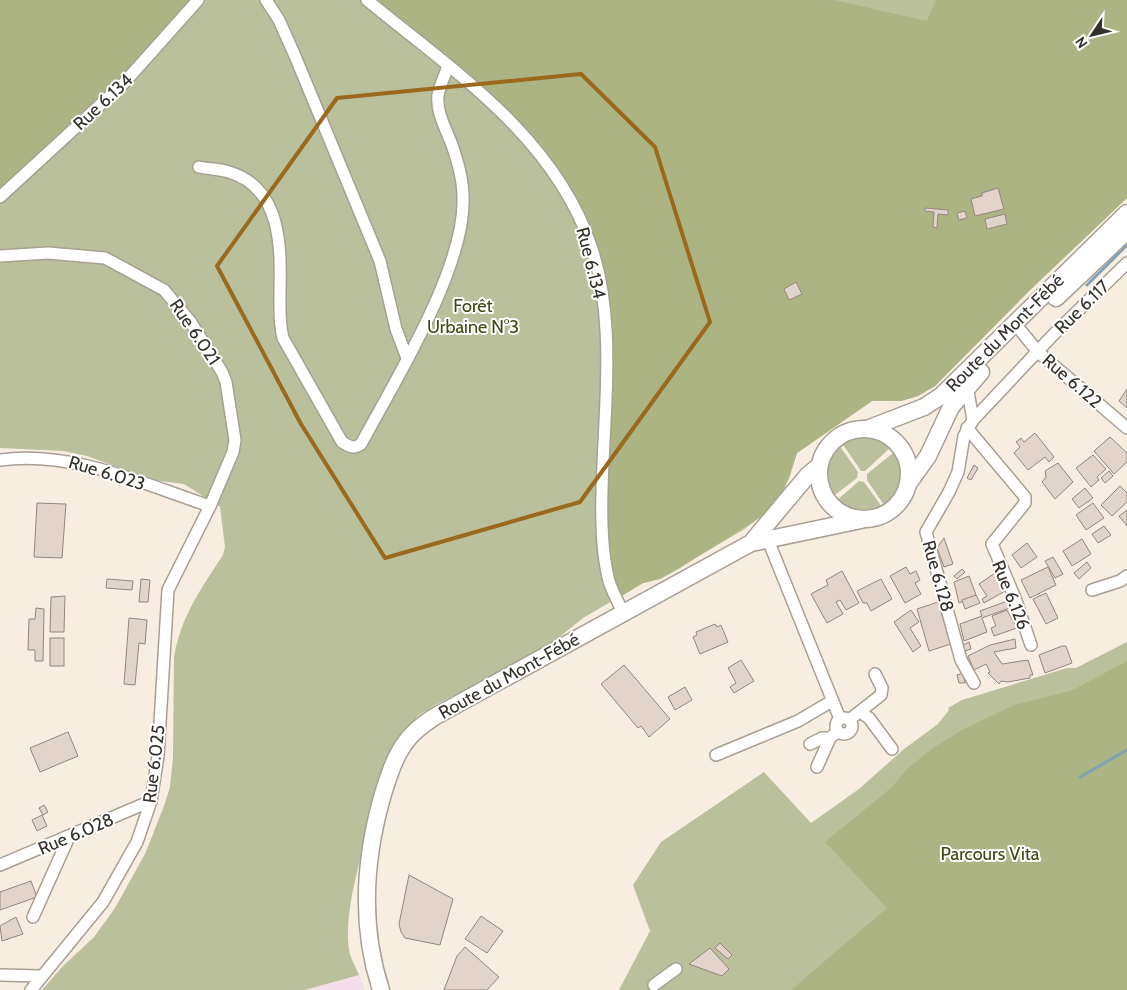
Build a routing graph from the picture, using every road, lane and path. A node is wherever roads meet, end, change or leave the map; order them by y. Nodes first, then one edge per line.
1 (198, 0) edge
2 (266, 0) edge
3 (367, 0) edge
4 (448, 66) junction
5 (198, 167) dead end
6 (0, 197) edge
7 (1127, 213) edge
8 (1127, 231) edge
9 (0, 256) edge
10 (1127, 263) edge
11 (1021, 331) junction
12 (1038, 352) junction
13 (408, 358) junction
14 (967, 386) junction
15 (970, 424) junction
16 (1127, 428) edge
17 (867, 429) junction
18 (0, 460) edge
19 (820, 466) junction
20 (908, 484) junction
21 (209, 509) junction
22 (865, 519) junction
23 (768, 540) junction
24 (751, 544) junction
25 (1127, 576) edge
26 (1092, 590) dead end
27 (623, 612) junction
28 (1031, 645) dead end
29 (875, 674) dead end
30 (974, 683) dead end
31 (832, 701) junction
32 (860, 712) junction
33 (845, 719) junction
34 (834, 734) junction
35 (810, 744) dead end
36 (892, 749) dead end
37 (716, 755) dead end
38 (817, 767) dead end
39 (151, 801) junction
40 (69, 837) junction
41 (0, 865) edge
42 (33, 917) dead end
43 (676, 969) dead end
44 (0, 975) edge
45 (41, 976) junction
46 (654, 985) dead end
47 (31, 990) edge
48 (381, 990) edge

1 - 6 street, Rue 6.134
2 - 13 street
3 - 4 street, Rue 6.134
4 - 13 street
4 - 27 street, Rue 6.134
5 - 13 street
7 - 17 street, Route du Mont-Fébé
8 - 11 street, Route du Mont-Fébé
9 - 21 street, Rue 6.021
10 - 12 street, Rue 6.117
11 - 12 street, Rue 6.122
11 - 14 street, Route du Mont-Fébé
12 - 15 street, Rue 6.117
12 - 16 street, Rue 6.122
14 - 15 street, Rue 6.128
14 - 20 street, Route du Mont-Fébé
15 - 28 street, Rue 6.126
15 - 30 street, Rue 6.128
17 - 19 street
17 - 20 street
18 - 21 street, Rue 6.023
19 - 22 street
19 - 24 street, Route du Mont-Fébé
20 - 22 street
21 - 39 street, Rue 6.025
22 - 23 street
23 - 24 street
23 - 31 street
24 - 27 street, Route du Mont-Fébé
25 - 26 street
27 - 48 street, Route du Mont-Fébé
29 - 32 street
31 - 33 street
31 - 37 street
32 - 33 street
32 - 36 street
33 - 34 street
34 - 35 street
34 - 38 street
39 - 40 street, Rue 6.028
39 - 45 street, Rue 6.025
40 - 41 street, Rue 6.028
40 - 42 street
43 - 46 street
44 - 45 street
45 - 47 street, Rue 6.025

